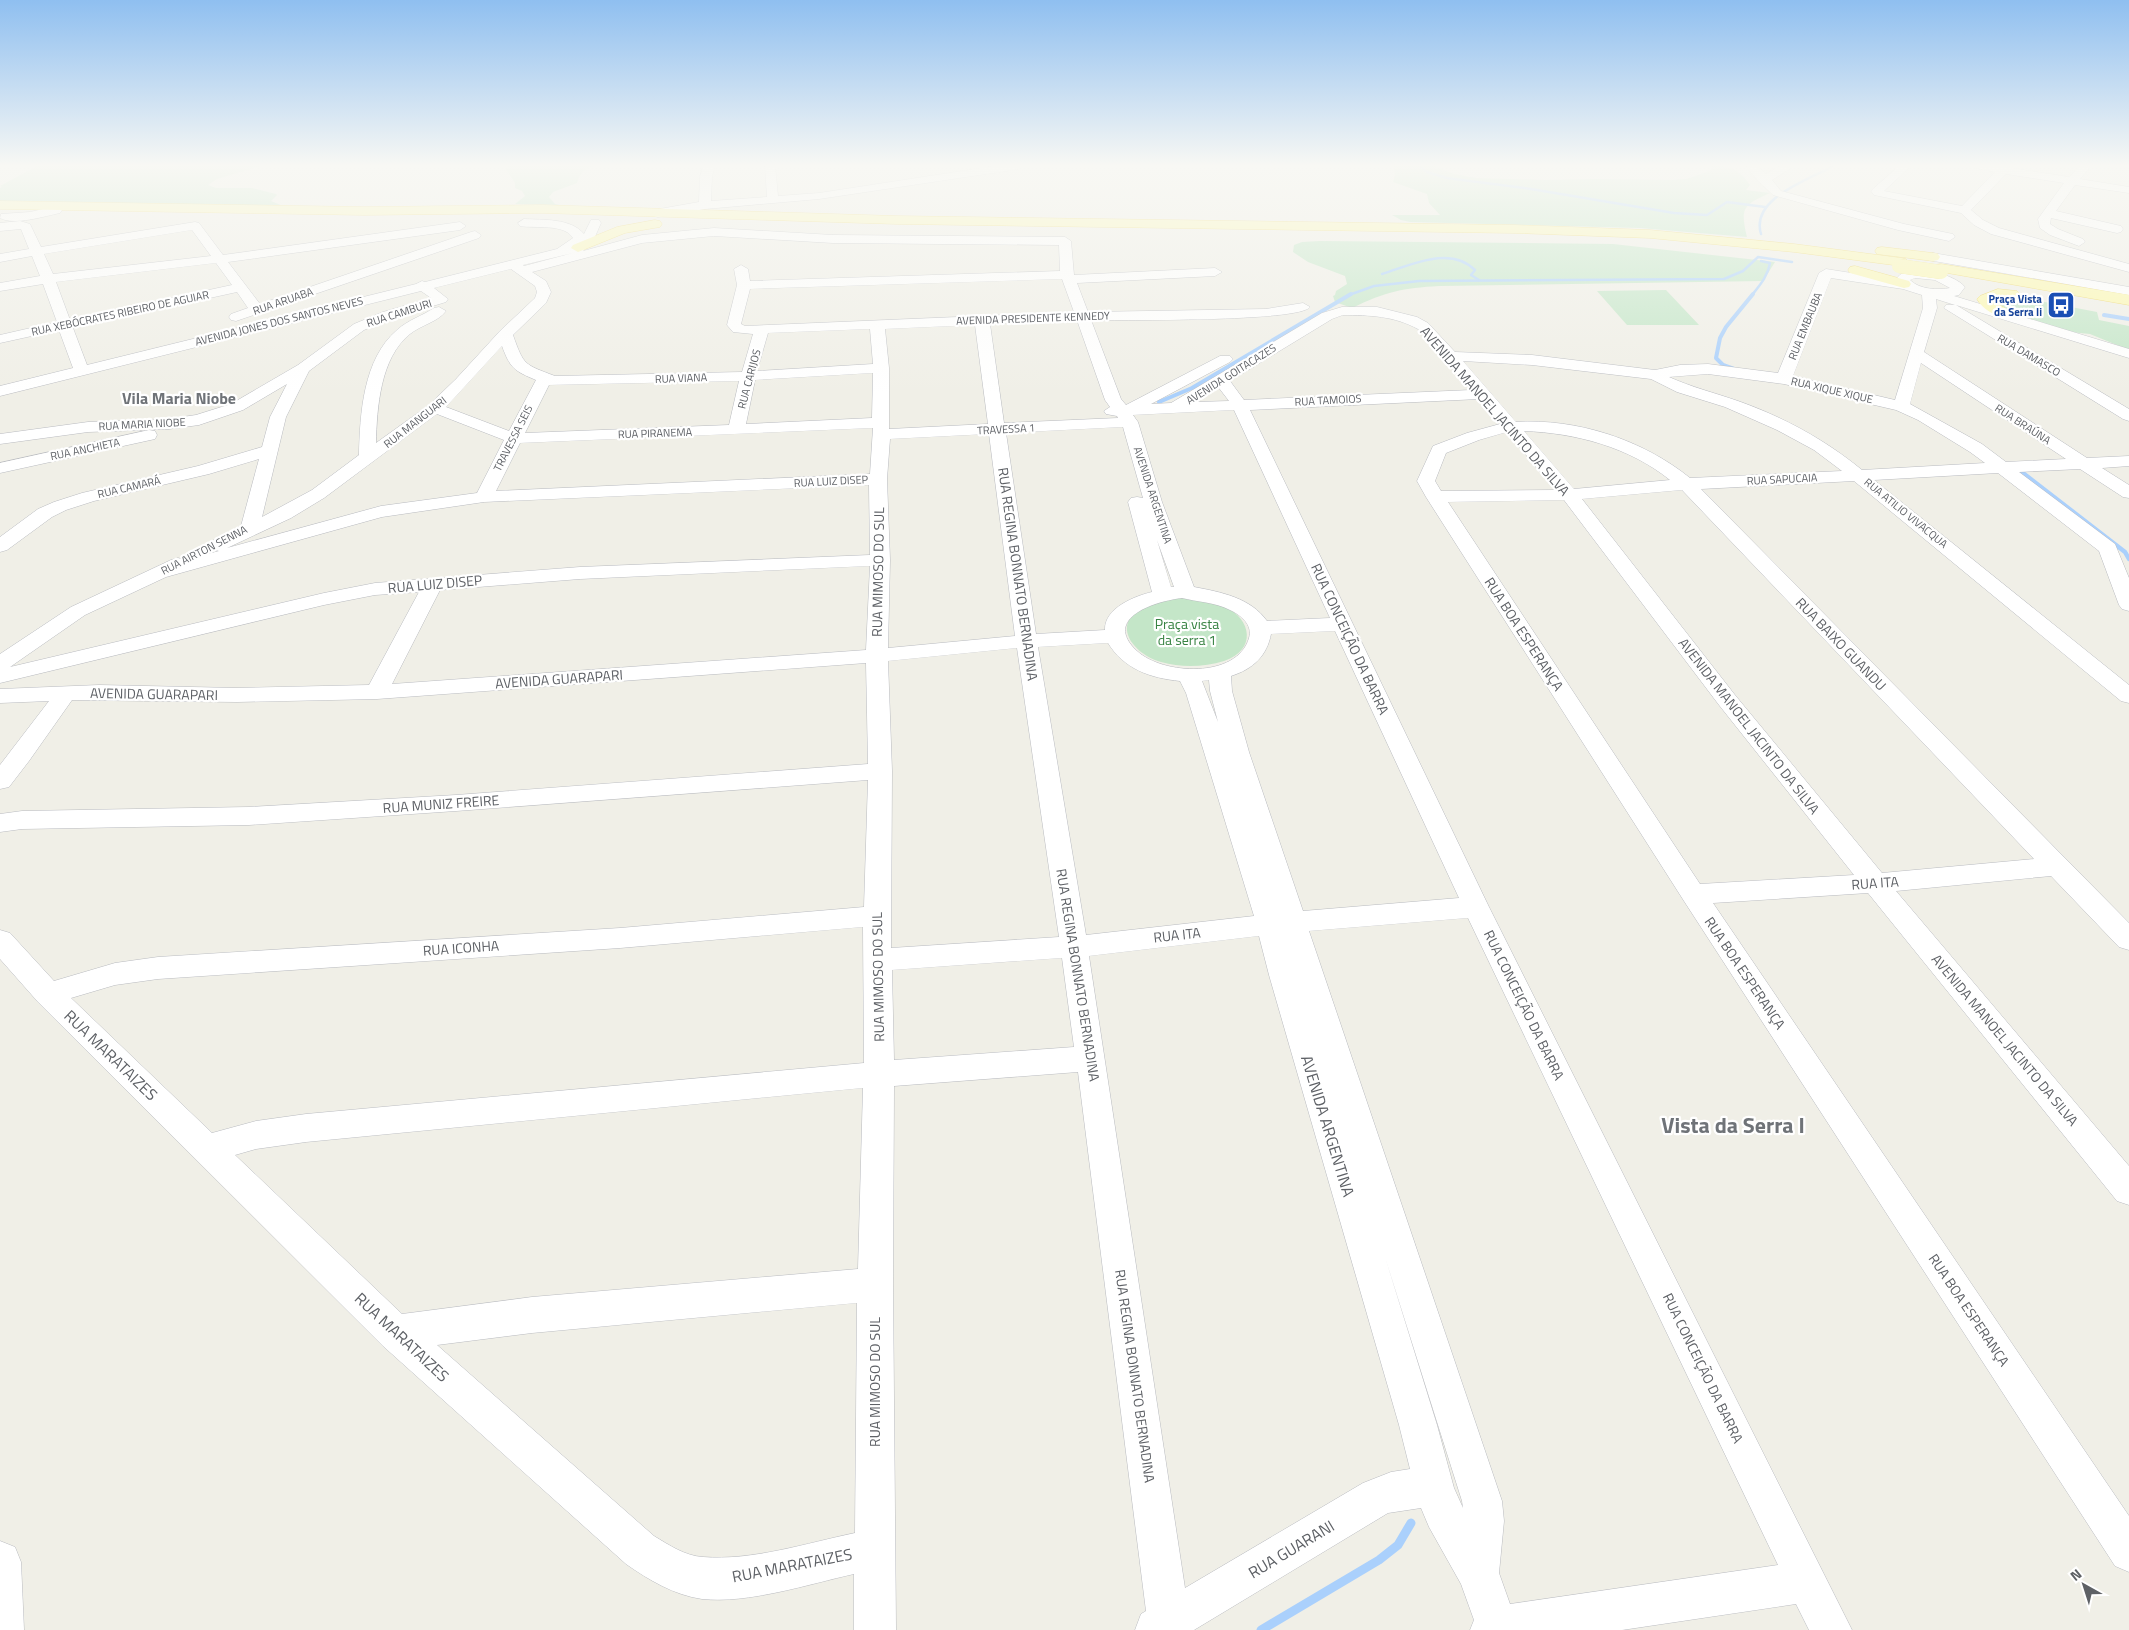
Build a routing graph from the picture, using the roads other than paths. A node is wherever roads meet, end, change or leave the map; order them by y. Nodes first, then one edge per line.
1 (32, 242) edge
2 (93, 242) edge
3 (208, 242) edge
4 (345, 242) edge
5 (362, 242) edge
6 (454, 242) edge
7 (576, 242) edge
8 (585, 242) edge
9 (593, 242) edge
10 (628, 242) edge
11 (1065, 242) edge
12 (1706, 242) edge
13 (1720, 242) edge
14 (1944, 242) edge
15 (2038, 242) edge
16 (2076, 242) edge
17 (1746, 245) junction
18 (578, 248) junction
19 (1793, 250) junction
20 (36, 252) junction
21 (559, 252) junction
22 (0, 258) edge
23 (221, 259) junction
24 (2126, 265) edge
25 (383, 266) junction
26 (518, 267) junction
27 (1936, 268) junction
28 (741, 269) dead end
29 (1215, 272) dead end
30 (1068, 277) junction
31 (48, 278) junction
32 (422, 285) junction
33 (744, 285) junction
34 (1906, 285) junction
35 (0, 287) edge
36 (241, 287) junction
37 (1957, 291) junction
38 (2129, 291) edge
39 (2012, 294) junction
40 (1931, 296) junction
41 (441, 299) junction
42 (2129, 300) edge
43 (1968, 303) junction
44 (2129, 305) edge
45 (1303, 307) dead end
46 (1952, 309) junction
47 (257, 310) junction
48 (1342, 311) joint
49 (2129, 313) edge
50 (2007, 314) junction
51 (1082, 316) junction
52 (982, 320) junction
53 (65, 325) junction
54 (877, 325) junction
55 (762, 329) junction
56 (506, 334) junction
57 (0, 339) edge
58 (2129, 354) edge
59 (1451, 356) junction
60 (1916, 360) junction
61 (121, 361) junction
62 (308, 364) junction
63 (881, 368) junction
64 (1223, 369) junction
65 (81, 370) junction
66 (1655, 375) junction
67 (748, 376) junction
68 (544, 379) junction
69 (1784, 380) junction
70 (0, 391) edge
71 (1481, 394) junction
72 (1239, 404) junction
73 (1901, 406) junction
74 (435, 408) junction
75 (1175, 408) junction
76 (1120, 413) junction
77 (2127, 413) edge
78 (199, 420) junction
79 (1510, 427) junction
80 (881, 428) junction
81 (997, 429) junction
82 (736, 430) junction
83 (513, 438) junction
84 (0, 439) edge
85 (268, 451) junction
86 (368, 458) junction
87 (2129, 461) edge
88 (2084, 463) junction
89 (0, 468) edge
90 (2003, 468) junction
91 (1860, 474) junction
92 (878, 478) junction
93 (1686, 484) junction
94 (2129, 494) edge
95 (1569, 495) junction
96 (484, 497) junction
97 (1435, 497) junction
98 (250, 529) junction
99 (0, 546) edge
100 (880, 560) junction
101 (163, 572) junction
102 (432, 585) junction
103 (1186, 592) junction
104 (1163, 594) junction
105 (2129, 605) edge
106 (1342, 624) junction
107 (1259, 628) junction
108 (1116, 636) junction
109 (1028, 641) junction
110 (5, 656) edge
111 (877, 656) junction
112 (1220, 672) junction
113 (1188, 675) junction
114 (0, 676) edge
115 (377, 692) junction
116 (66, 693) junction
117 (0, 696) edge
118 (2129, 696) edge
119 (880, 771) junction
120 (0, 781) edge
121 (0, 823) edge
122 (2056, 866) junction
123 (1875, 883) junction
124 (1693, 894) junction
125 (1476, 907) junction
126 (877, 916) junction
127 (1282, 923) junction
128 (0, 940) edge
129 (2129, 940) edge
130 (1073, 946) junction
131 (878, 960) junction
132 (48, 994) junction
133 (1091, 1058) junction
134 (879, 1074) junction
135 (206, 1149) junction
136 (2129, 1190) edge
137 (874, 1284) junction
138 (396, 1334) junction
139 (1434, 1488) junction
140 (876, 1549) junction
141 (2129, 1552) edge
142 (0, 1562) edge
143 (1478, 1573) junction
144 (1807, 1582) junction
145 (1164, 1627) edge
146 (1496, 1629) edge
147 (3, 1630) edge
148 (875, 1630) edge
149 (1830, 1630) edge

1 - 20 street
2 - 20 street
3 - 23 street
4 - 23 street
5 - 25 street
6 - 25 street, RUA ARUABA
7 - 21 street, AVENIDA JONES DOS SANTOS NEVES
8 - 18 street
9 - 18 main road
10 - 26 street, AVENIDA ARGENTINA
11 - 30 street, AVENIDA ARGENTINA
12 - 17 main road
13 - 17 main road
14 - 27 street
15 - 24 street
16 - 24 street
17 - 19 main road
18 - 21 street, AVENIDA JONES DOS SANTOS NEVES
19 - 27 main road
19 - 27 main road, bridge
19 - 34 main road
20 - 22 street
20 - 31 street
21 - 26 street, AVENIDA JONES DOS SANTOS NEVES
23 - 31 street
23 - 36 street
25 - 47 street, RUA ARUABA
26 - 32 street, AVENIDA JONES DOS SANTOS NEVES
26 - 56 street, RUA MANGUARI
27 - 34 street
27 - 37 street
27 - 38 street
27 - 42 main road
27 - 44 main road
28 - 33 street
29 - 30 street
30 - 33 street
30 - 51 street, AVENIDA ARGENTINA
31 - 35 street
31 - 53 street
32 - 41 street, RUA CAMBURI
32 - 61 street, AVENIDA JONES DOS SANTOS NEVES
33 - 55 street, AVENIDA PRESIDENTE KENNEDY
34 - 40 street
34 - 69 street, RUA EMBAUBA
36 - 47 street
36 - 53 street, RUA XEBÓCRATES RIBEIRO DE AGUIAR
37 - 39 main road
37 - 40 street
37 - 50 street
39 - 49 main road
39 - 50 main road
40 - 43 street
40 - 46 street, RUA DAMASCO
40 - 60 street
41 - 62 street, RUA CAMBURI
41 - 86 street
43 - 46 street
43 - 50 street
45 - 51 street, AVENIDA PRESIDENTE KENNEDY
46 - 77 street, RUA DAMASCO
47 - 61 street, RUA ARUABA
48 - 59 street, AVENIDA MANOEL JACINTO DA SILVA
48 - 64 street, AVENIDA GOITACAZES
50 - 58 street
51 - 52 street, AVENIDA PRESIDENTE KENNEDY
51 - 76 street, AVENIDA ARGENTINA
52 - 54 street, AVENIDA PRESIDENTE KENNEDY
52 - 81 street, RUA REGINA BONNATO BERNADINA
53 - 57 street, RUA XEBÓCRATES RIBEIRO DE AGUIAR
53 - 65 street
54 - 55 street, AVENIDA PRESIDENTE KENNEDY
54 - 63 street, RUA MIMOSO DO SUL
55 - 67 street, RUA CARIJOS
56 - 68 street, RUA VIANA
56 - 74 street, RUA MANGUARI
59 - 66 street, RUA XIQUE XIQUE
59 - 71 street, AVENIDA MANOEL JACINTO DA SILVA
60 - 73 street
60 - 88 street, RUA BRAÚNA
61 - 65 street, AVENIDA JONES DOS SANTOS NEVES
62 - 78 street, RUA MARIA NIOBE
62 - 85 street, RUA AIRTON SENNA
63 - 67 street, RUA VIANA
63 - 80 street, RUA MIMOSO DO SUL
64 - 72 street, RUA CONCEIÇÃO DA BARRA
64 - 75 street, AVENIDA GOITACAZES
64 - 76 street
65 - 70 street, AVENIDA JONES DOS SANTOS NEVES
66 - 69 street, RUA XIQUE XIQUE
66 - 91 street, RUA ATILIO VIVACQUA
67 - 68 street, RUA VIANA
67 - 82 street, RUA CARIJOS
68 - 83 street, TRAVESSA SEIS
69 - 73 street, RUA XIQUE XIQUE
71 - 72 street, RUA TAMOIOS
71 - 79 street, AVENIDA MANOEL JACINTO DA SILVA
72 - 75 street, RUA TAMOIOS
72 - 106 street, RUA CONCEIÇÃO DA BARRA
73 - 90 street, RUA XIQUE XIQUE
74 - 83 street, RUA PIRANEMA
74 - 86 street, RUA MANGUARI
75 - 76 street, AVENIDA GOITACAZES
76 - 81 street, TRAVESSA 1
76 - 103 street, AVENIDA ARGENTINA
76 - 104 street, AVENIDA ARGENTINA
78 - 84 street, RUA MARIA NIOBE
78 - 89 street, RUA ANCHIETA
79 - 93 street, RUA BAIXO GUANDU
79 - 95 street, AVENIDA MANOEL JACINTO DA SILVA
79 - 97 street, RUA BOA ESPERANÇA
80 - 81 street, TRAVESSA 1
80 - 82 street, RUA PIRANEMA
80 - 92 street, RUA MIMOSO DO SUL
81 - 109 street, RUA REGINA BONNATO BERNADINA
82 - 83 street, RUA PIRANEMA
83 - 96 street, TRAVESSA SEIS
85 - 98 street, RUA AIRTON SENNA
85 - 99 street, RUA CAMARÁ
86 - 98 street, RUA MANGUARI
87 - 88 street, RUA SAPUCAIA
88 - 90 street, RUA SAPUCAIA
88 - 94 street, RUA BRAÚNA
90 - 91 street, RUA SAPUCAIA
90 - 105 street, RUA XIQUE XIQUE
91 - 93 street, RUA SAPUCAIA
91 - 118 street, RUA ATILIO VIVACQUA
92 - 96 street, RUA LUIZ DISEP
92 - 100 street, RUA MIMOSO DO SUL
93 - 95 street, RUA SAPUCAIA
93 - 122 street, RUA BAIXO GUANDU
95 - 97 street, RUA SAPUCAIA
95 - 123 street, AVENIDA MANOEL JACINTO DA SILVA
96 - 101 street, RUA LUIZ DISEP
97 - 124 street, RUA BOA ESPERANÇA
98 - 101 street, RUA AIRTON SENNA
100 - 102 street, RUA LUIZ DISEP
100 - 111 street, RUA MIMOSO DO SUL
101 - 110 street, RUA AIRTON SENNA
102 - 114 street, RUA LUIZ DISEP
102 - 115 street
103 - 104 street
103 - 107 street
104 - 108 street
106 - 107 street
106 - 125 street, RUA CONCEIÇÃO DA BARRA
107 - 112 street
108 - 109 street, AVENIDA GUARAPARI
108 - 113 street
109 - 111 street, AVENIDA GUARAPARI
109 - 130 street, RUA REGINA BONNATO BERNADINA
111 - 115 street, AVENIDA GUARAPARI
111 - 119 street, RUA MIMOSO DO SUL
112 - 113 street
112 - 127 street, AVENIDA ARGENTINA
113 - 127 street, AVENIDA ARGENTINA
115 - 116 street, AVENIDA GUARAPARI
116 - 117 street, AVENIDA GUARAPARI
116 - 120 street
119 - 121 street, RUA MUNIZ FREIRE
119 - 126 street, RUA MIMOSO DO SUL
122 - 123 street, RUA ITA
122 - 129 street, RUA BAIXO GUANDU
123 - 124 street, RUA ITA
123 - 136 street, AVENIDA MANOEL JACINTO DA SILVA
124 - 141 street, RUA BOA ESPERANÇA
125 - 127 street, RUA ITA
125 - 144 street, RUA CONCEIÇÃO DA BARRA
126 - 131 street, RUA MIMOSO DO SUL
126 - 132 street, RUA ICONHA
127 - 130 street, RUA ITA
127 - 139 street, AVENIDA ARGENTINA
127 - 143 street, AVENIDA ARGENTINA
128 - 132 street, RUA MARATAIZES
130 - 131 street, RUA ITA
130 - 133 street, RUA REGINA BONNATO BERNADINA
131 - 134 street, RUA MIMOSO DO SUL
132 - 135 street, RUA MARATAIZES
133 - 134 street
133 - 145 street, RUA REGINA BONNATO BERNADINA
134 - 135 street
134 - 137 street, RUA MIMOSO DO SUL
135 - 138 street, RUA MARATAIZES
137 - 138 street
137 - 140 street, RUA MIMOSO DO SUL
138 - 140 street, RUA MARATAIZES
139 - 143 street, AVENIDA ARGENTINA
139 - 145 street, RUA GUARANI
140 - 148 street, RUA MIMOSO DO SUL
142 - 147 street
143 - 146 street, AVENIDA ARGENTINA
144 - 146 street
144 - 149 street, RUA CONCEIÇÃO DA BARRA

